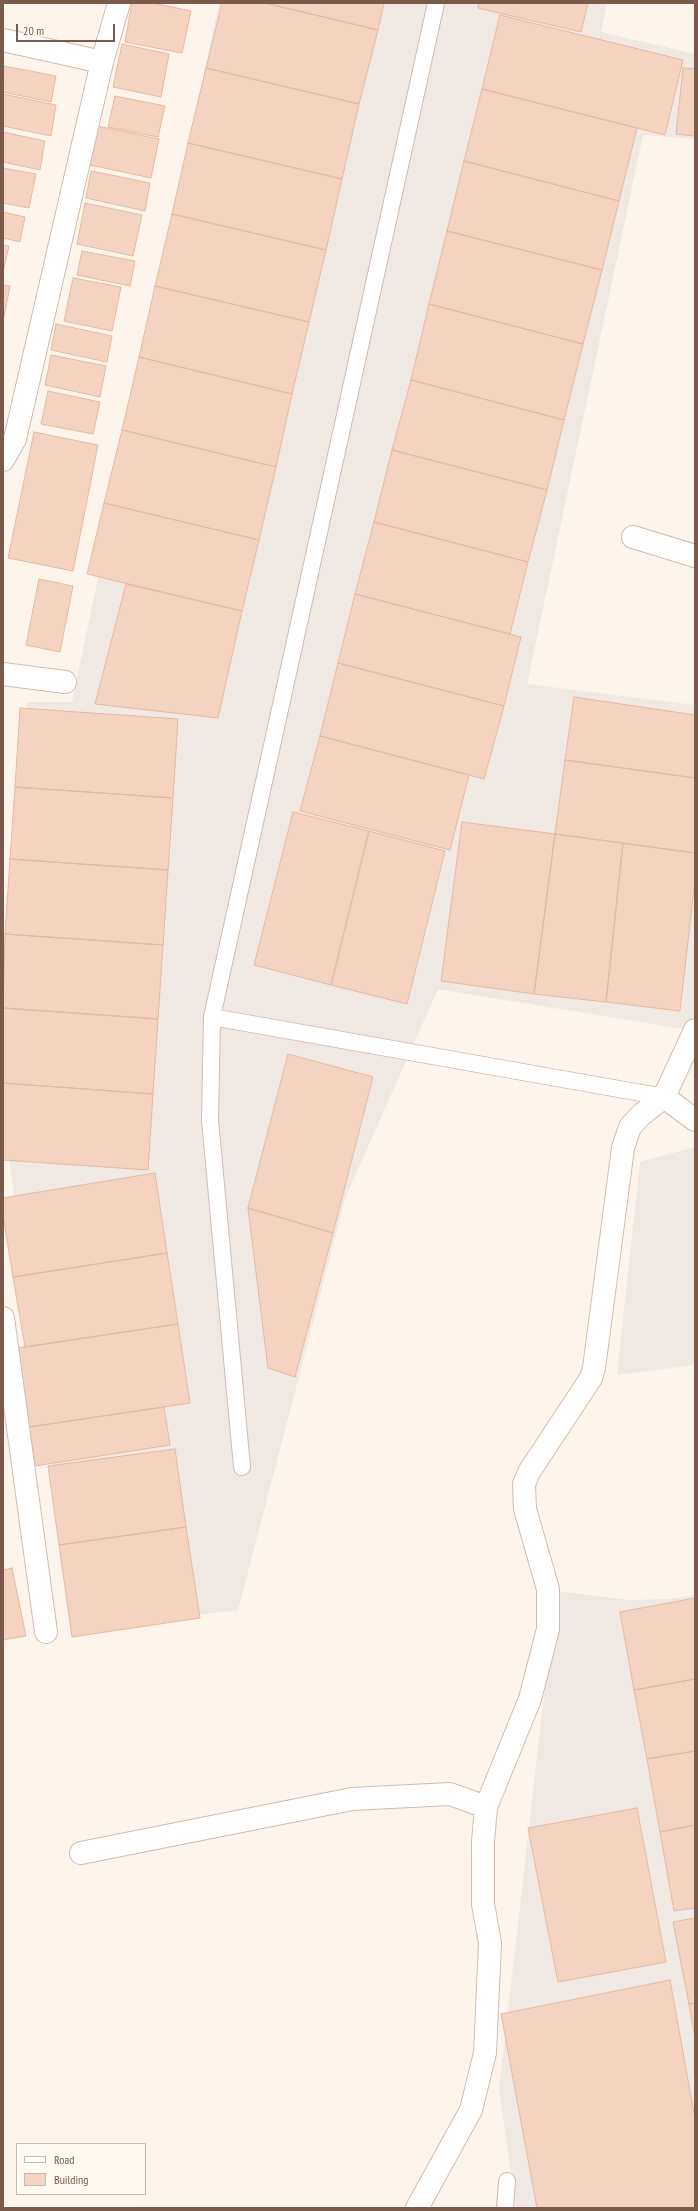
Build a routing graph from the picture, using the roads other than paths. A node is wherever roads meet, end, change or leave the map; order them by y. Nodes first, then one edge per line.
1 (119, 3) edge
2 (436, 3) edge
3 (3, 40) edge
4 (102, 62) junction
5 (3, 460) edge
6 (633, 537) dead end
7 (695, 556) edge
8 (3, 674) edge
9 (65, 682) dead end
10 (212, 1017) junction
11 (695, 1030) edge
12 (664, 1097) junction
13 (695, 1120) edge
14 (3, 1318) edge
15 (242, 1467) dead end
16 (46, 1632) dead end
17 (486, 1807) junction
18 (81, 1853) dead end
19 (507, 2181) dead end
20 (417, 2208) edge
21 (505, 2208) edge

1 - 4 street
2 - 10 lane
3 - 4 street
4 - 5 street
6 - 7 street
8 - 9 street
10 - 12 lane
10 - 15 lane
11 - 12 street
12 - 13 street
12 - 17 street
14 - 16 street
17 - 18 street
17 - 20 street
19 - 21 lane

